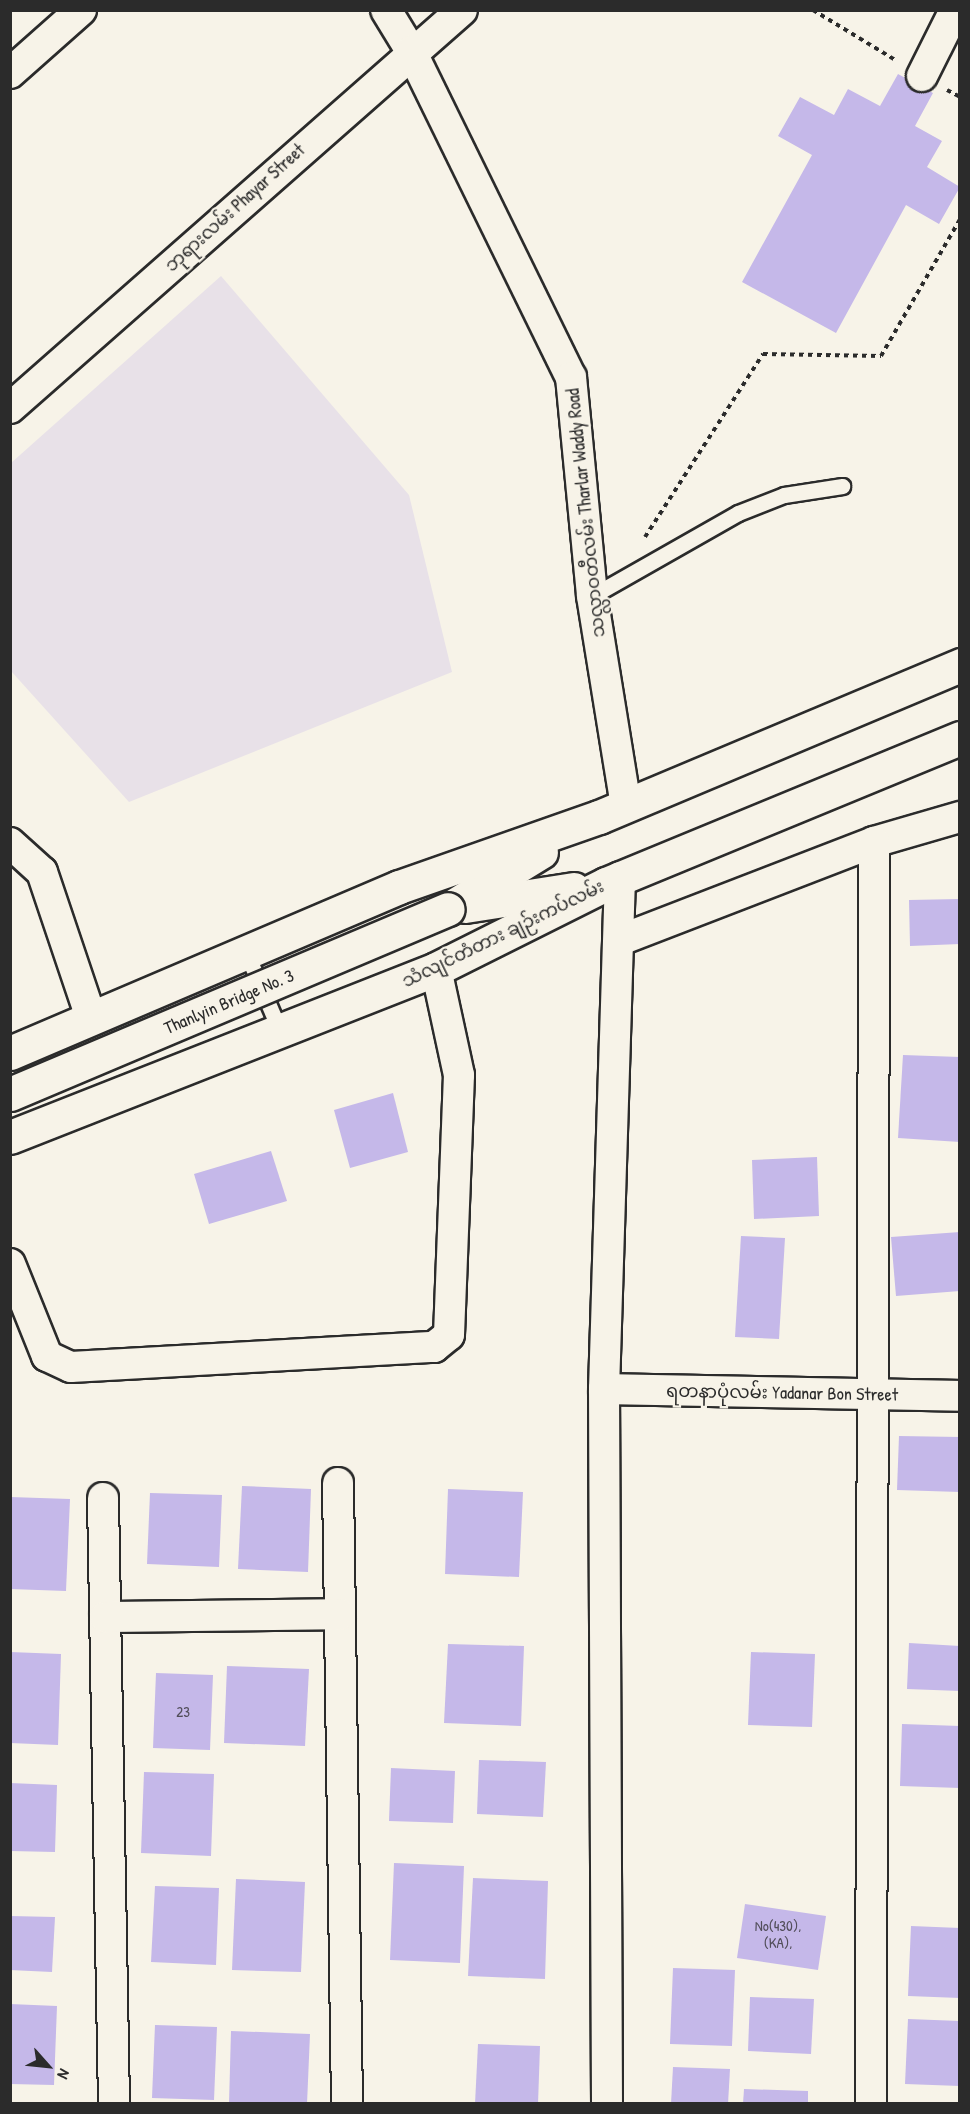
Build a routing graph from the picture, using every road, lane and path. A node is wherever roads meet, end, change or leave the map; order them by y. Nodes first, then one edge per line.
1 (81, 10) edge
2 (386, 10) edge
3 (462, 10) edge
4 (813, 10) edge
5 (955, 10) edge
6 (411, 51) junction
7 (10, 73) edge
8 (922, 76) junction
9 (960, 98) edge
10 (960, 219) edge
11 (10, 408) edge
12 (842, 486) dead end
13 (644, 539) dead end
14 (592, 596) junction
15 (960, 665) edge
16 (960, 738) edge
17 (612, 812) junction
18 (960, 818) edge
19 (874, 842) junction
20 (10, 843) edge
21 (613, 880) junction
22 (448, 909) junction
23 (620, 940) junction
24 (246, 952) junction
25 (436, 969) junction
26 (91, 1018) junction
27 (280, 1031) junction
28 (10, 1053) edge
29 (10, 1094) edge
30 (10, 1137) edge
31 (10, 1264) edge
32 (604, 1389) junction
33 (873, 1395) junction
34 (960, 1396) edge
35 (338, 1483) dead end
36 (104, 1498) dead end
37 (340, 1614) junction
38 (105, 1617) junction
39 (114, 2103) edge
40 (347, 2103) edge
41 (607, 2103) edge
42 (871, 2103) edge

1 - 7 street
2 - 6 street, သလ္လာဝတီလမ်း Tharlar Waddy Road
3 - 6 street, ဘုရားလမ်း Phayar Street
4 - 8 path
5 - 8 street
6 - 11 street, ဘုရားလမ်း Phayar Street
6 - 14 street, သလ္လာဝတီလမ်း Tharlar Waddy Road
8 - 9 path
10 - 13 path
12 - 14 lane
14 - 17 street, သလ္လာဝတီလမ်း Tharlar Waddy Road
15 - 17 main road
16 - 21 main road, သံလျင်တံတား ချဉ်းကပ်လမ်း
17 - 22 main road
17 - 24 main road
18 - 19 street
19 - 23 street
19 - 33 street
20 - 26 street
21 - 22 main road
21 - 23 street
21 - 25 main road, သံလျင်တံတား ချဉ်းကပ်လမ်း
22 - 29 main road, Thanlyin Bridge No. 3, bridge
23 - 32 street
24 - 26 main road
24 - 27 lane
25 - 27 main road, သံလျင်တံတား ချဉ်းကပ်လမ်း
25 - 31 street
26 - 28 main road
27 - 30 main road, သံလျင်တံတား ချဉ်းကပ်လမ်း
32 - 33 street, ရတနာပုံလမ်း Yadanar Bon Street
32 - 41 street
33 - 34 street, ရတနာပုံလမ်း Yadanar Bon Street
33 - 42 street
35 - 37 street
36 - 38 street
37 - 38 street
37 - 40 street
38 - 39 street

